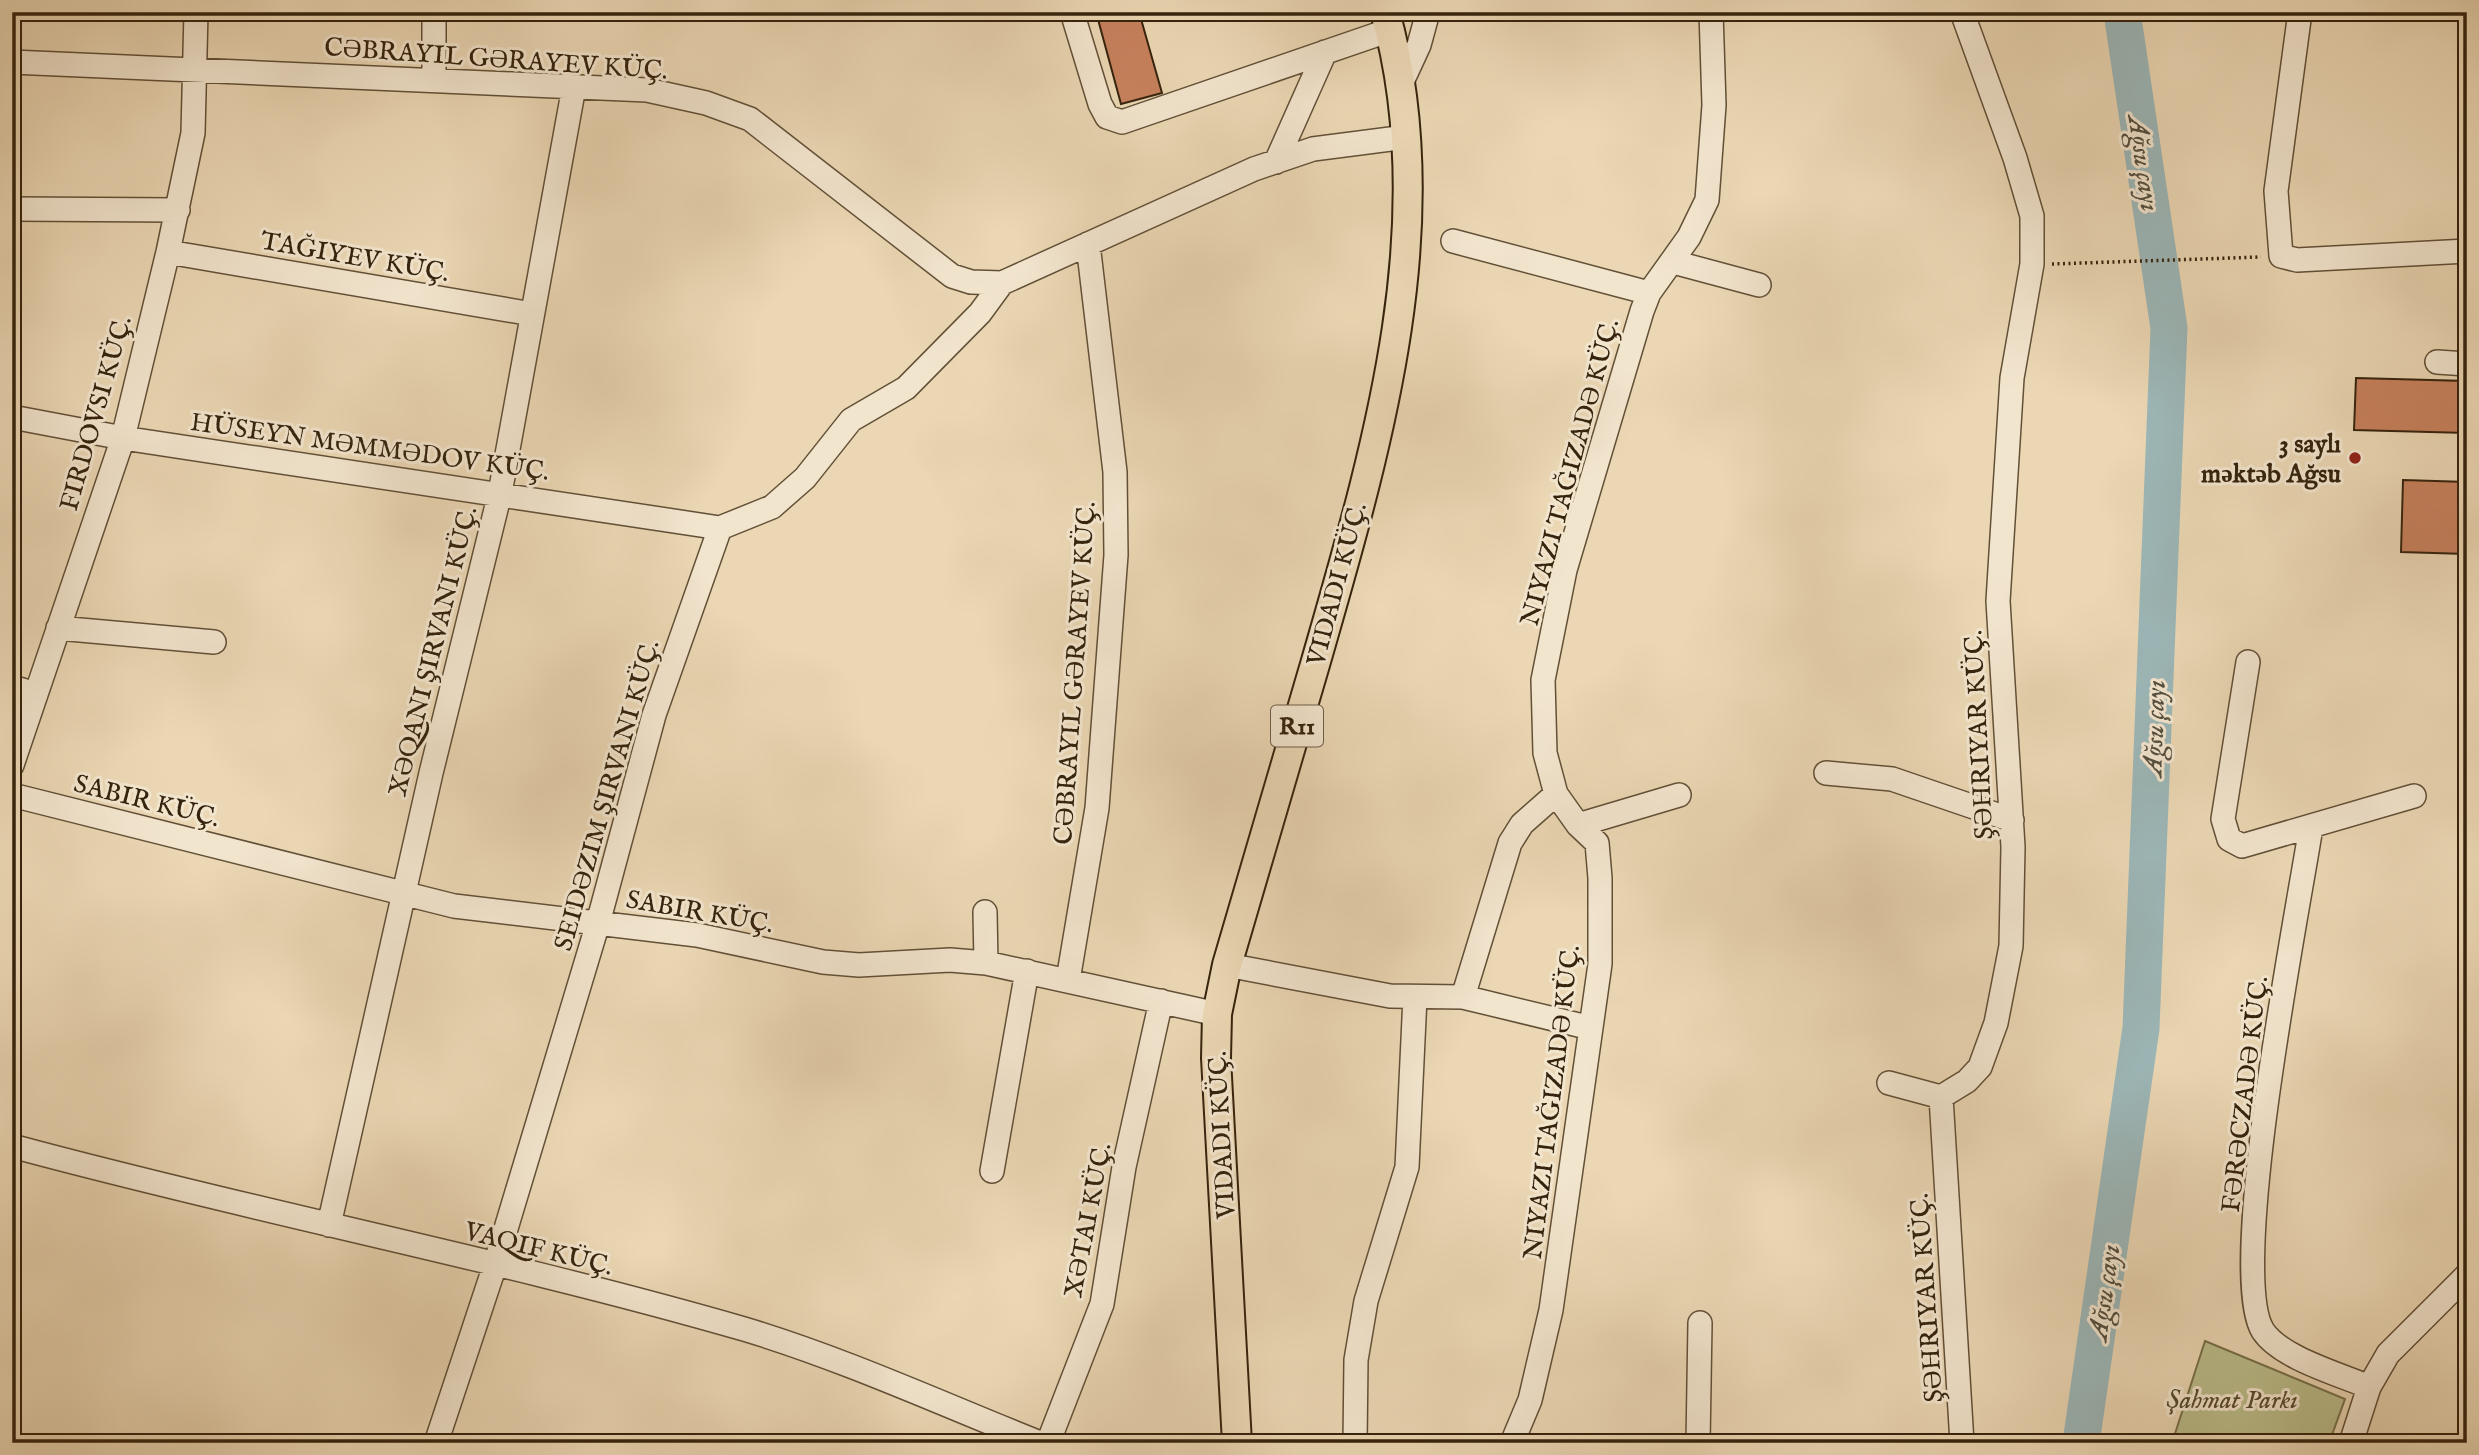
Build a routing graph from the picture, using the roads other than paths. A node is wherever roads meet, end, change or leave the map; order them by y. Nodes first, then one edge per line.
1 (196, 12) edge
2 (434, 12) edge
3 (1072, 12) edge
4 (1427, 12) edge
5 (1711, 12) edge
6 (1962, 12) edge
7 (2300, 12) edge
8 (1388, 21) edge
9 (1325, 52) junction
10 (12, 62) edge
11 (195, 68) junction
12 (434, 80) junction
13 (1401, 83) junction
14 (574, 87) junction
15 (1406, 137) junction
16 (1276, 162) junction
17 (12, 209) edge
18 (178, 210) junction
19 (1453, 241) dead end
20 (1088, 244) junction
21 (2467, 251) edge
22 (168, 252) junction
23 (1672, 262) junction
24 (1002, 283) junction
25 (1759, 285) dead end
26 (1649, 293) junction
27 (532, 314) junction
28 (2437, 362) dead end
29 (2467, 364) edge
30 (12, 417) edge
31 (123, 438) junction
32 (500, 493) junction
33 (720, 527) junction
34 (58, 628) junction
35 (214, 642) dead end
36 (2248, 662) dead end
37 (12, 687) edge
38 (36, 694) junction
39 (12, 765) edge
40 (1826, 773) dead end
41 (1556, 794) junction
42 (12, 795) edge
43 (1679, 795) dead end
44 (2414, 796) dead end
45 (2011, 820) junction
46 (1578, 825) junction
47 (2311, 827) junction
48 (403, 895) junction
49 (985, 912) dead end
50 (598, 923) junction
51 (986, 963) junction
52 (1227, 965) junction
53 (1027, 971) junction
54 (1068, 980) junction
55 (1415, 997) junction
56 (1463, 997) junction
57 (1161, 1001) junction
58 (1217, 1014) junction
59 (1591, 1028) junction
60 (1889, 1083) dead end
61 (1941, 1097) junction
62 (12, 1146) edge
63 (992, 1171) dead end
64 (329, 1225) junction
65 (495, 1265) junction
66 (2467, 1275) edge
67 (1700, 1323) dead end
68 (2370, 1387) junction
69 (436, 1443) edge
70 (1040, 1443) edge
71 (1048, 1443) edge
72 (1237, 1443) edge
73 (1355, 1443) edge
74 (1512, 1443) edge
75 (1698, 1443) edge
76 (1962, 1443) edge
77 (2351, 1443) edge

1 - 11 street, FIRDOVSI KÜÇ.
2 - 12 street
3 - 9 street
4 - 13 street
5 - 23 street
6 - 45 street, ŞƏHRIYAR KÜÇ.
7 - 21 street
8 - 9 street
8 - 13 main road, VIDADI KÜÇ. / R11
9 - 16 street
10 - 11 street
11 - 12 street
11 - 18 street, FIRDOVSI KÜÇ.
12 - 14 street
13 - 15 main road, VIDADI KÜÇ. / R11
14 - 24 street
14 - 27 street, XƏQANI ŞIRVANI KÜÇ.
15 - 16 street
15 - 52 main road, VIDADI KÜÇ. / R11
16 - 20 street
17 - 18 street
18 - 22 street, FIRDOVSI KÜÇ.
19 - 26 street
20 - 24 street
20 - 54 street
22 - 27 street
22 - 31 street, FIRDOVSI KÜÇ.
23 - 25 street
23 - 26 street
24 - 33 street
26 - 41 street
27 - 32 street, XƏQANI ŞIRVANI KÜÇ.
28 - 29 street
30 - 31 street, HÜSEYN MƏMMƏDOV KÜÇ.
31 - 32 street, HÜSEYN MƏMMƏDOV KÜÇ.
31 - 34 street, FIRDOVSI KÜÇ.
32 - 33 street, HÜSEYN MƏMMƏDOV KÜÇ.
32 - 48 street, XƏQANI ŞIRVANI KÜÇ.
33 - 50 street, SEIDƏZIM ŞIRVANI KÜÇ.
34 - 35 street
34 - 38 street, FIRDOVSI KÜÇ.
36 - 47 street
37 - 38 street
38 - 39 street, FIRDOVSI KÜÇ.
40 - 45 street
41 - 46 street
41 - 56 street
42 - 48 street, SABIR KÜÇ.
43 - 46 street
44 - 47 street
45 - 61 street, ŞƏHRIYAR KÜÇ.
46 - 59 street
47 - 68 street, FƏRƏCZADƏ KÜÇ.
48 - 50 street, SABIR KÜÇ.
48 - 64 street, XƏQANI ŞIRVANI KÜÇ.
49 - 51 street
50 - 51 street, SABIR KÜÇ.
50 - 65 street, SEIDƏZIM ŞIRVANI KÜÇ.
51 - 53 street, SABIR KÜÇ.
52 - 55 street
52 - 58 main road, VIDADI KÜÇ. / R11
53 - 54 street, SABIR KÜÇ.
53 - 63 street
54 - 57 street, SABIR KÜÇ.
55 - 56 street
55 - 73 street
56 - 59 street
57 - 58 street, SABIR KÜÇ.
57 - 71 street, XƏTAI KÜÇ.
58 - 72 main road, VIDADI KÜÇ. / R11
59 - 74 street
60 - 61 street
61 - 76 street, ŞƏHRIYAR KÜÇ.
62 - 64 street, VAQIF KÜÇ.
64 - 65 street, VAQIF KÜÇ.
65 - 69 street, SEIDƏZIM ŞIRVANI KÜÇ.
65 - 70 street, VAQIF KÜÇ.
66 - 68 street
67 - 75 street
68 - 77 street

